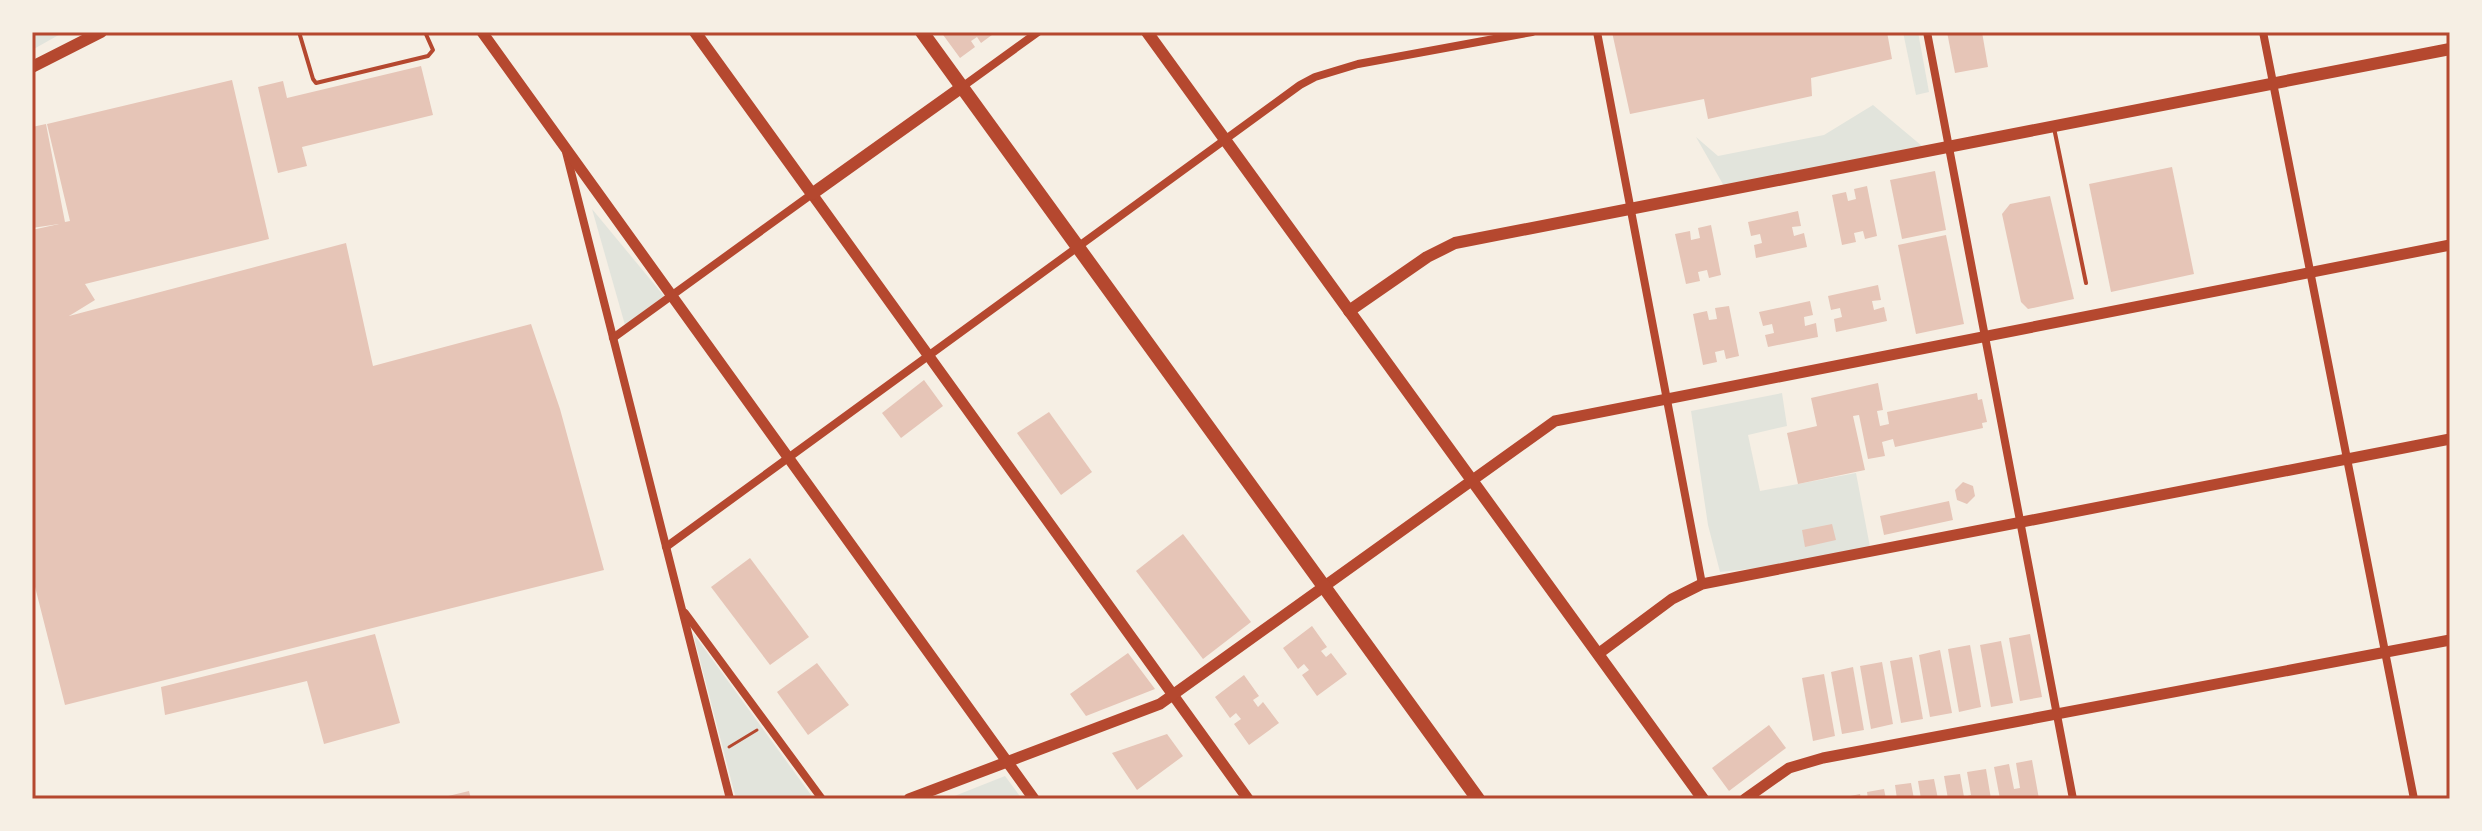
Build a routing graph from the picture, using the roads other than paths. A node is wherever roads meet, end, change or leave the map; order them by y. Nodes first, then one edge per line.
1 (101, 32) edge
2 (299, 32) edge
3 (425, 32) edge
4 (482, 32) edge
5 (695, 32) edge
6 (922, 32) edge
7 (1038, 32) edge
8 (1147, 32) edge
9 (1532, 32) edge
10 (1597, 32) edge
11 (1927, 32) edge
12 (2263, 32) edge
13 (2450, 49) edge
14 (32, 67) edge
15 (2273, 84) junction
16 (962, 87) junction
17 (2053, 126) junction
18 (1224, 139) junction
19 (564, 146) junction
20 (1949, 146) junction
21 (812, 194) junction
22 (1630, 207) junction
23 (2450, 245) edge
24 (1078, 246) junction
25 (2311, 272) junction
26 (2086, 283) dead end
27 (672, 295) junction
28 (1349, 311) junction
29 (1985, 335) junction
30 (613, 338) junction
31 (928, 355) junction
32 (1667, 397) junction
33 (2450, 439) edge
34 (788, 458) junction
35 (2347, 459) junction
36 (1471, 479) junction
37 (2020, 522) junction
38 (666, 547) junction
39 (1702, 584) junction
40 (1324, 586) junction
41 (681, 607) junction
42 (2450, 640) edge
43 (2385, 652) junction
44 (1598, 654) junction
45 (1174, 696) junction
46 (2057, 714) junction
47 (1007, 762) junction
48 (730, 799) edge
49 (822, 799) edge
50 (909, 799) edge
51 (1034, 799) edge
52 (1248, 799) edge
53 (1478, 799) edge
54 (1703, 799) edge
55 (1745, 799) edge
56 (2073, 799) edge
57 (2414, 799) edge

1 - 14 main road
2 - 3 lane
4 - 19 street
5 - 21 main road
6 - 16 main road
7 - 16 street
8 - 18 main road
9 - 18 street
10 - 22 street
11 - 20 street
12 - 15 street
13 - 15 main road
15 - 17 main road
15 - 25 street
16 - 21 main road
16 - 24 main road
17 - 20 main road
17 - 26 lane
18 - 24 street
18 - 28 main road
19 - 27 street
19 - 30 street
20 - 22 main road
20 - 29 street
21 - 27 street
21 - 31 street
22 - 28 main road
22 - 32 street
23 - 25 street
24 - 31 street
24 - 40 main road
25 - 29 street
25 - 35 street
27 - 30 street
27 - 34 street
28 - 36 main road
29 - 32 street
29 - 37 street
30 - 38 street
31 - 34 street
31 - 45 street
32 - 36 street
32 - 39 street
33 - 35 street
34 - 38 street
34 - 47 street
35 - 37 street
35 - 43 street
36 - 40 street
36 - 44 main road
37 - 39 street
37 - 46 street
38 - 41 street
39 - 44 street
40 - 45 street
40 - 53 main road
41 - 48 street
41 - 49 street
42 - 43 street
43 - 46 street
43 - 57 street
44 - 54 main road
45 - 47 street
45 - 52 street
46 - 55 street
46 - 56 street
47 - 50 street
47 - 51 street

